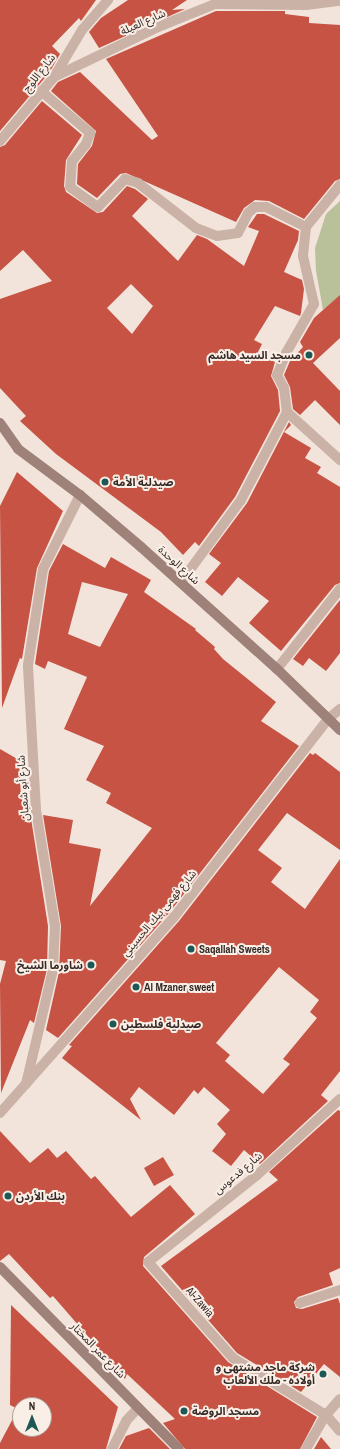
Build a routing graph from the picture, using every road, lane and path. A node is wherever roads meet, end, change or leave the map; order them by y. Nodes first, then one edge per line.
1 (108, 0) edge
2 (340, 1) edge
3 (54, 77) junction
4 (41, 91) junction
5 (0, 141) edge
6 (340, 185) edge
7 (306, 227) junction
8 (287, 412) junction
9 (0, 423) edge
10 (340, 460) edge
11 (80, 495) junction
12 (181, 582) junction
13 (340, 589) edge
14 (277, 669) junction
15 (340, 709) edge
16 (328, 720) junction
17 (340, 730) edge
18 (26, 1084) junction
19 (340, 1099) edge
20 (0, 1113) edge
21 (148, 1262) joint
22 (0, 1267) edge
23 (340, 1290) edge
24 (300, 1303) dead end
25 (340, 1399) edge
26 (138, 1408) junction
27 (326, 1415) junction
28 (340, 1432) edge
29 (112, 1449) edge
30 (180, 1449) edge
31 (306, 1449) edge

1 - 3 street, شارع اللوح
2 - 3 street, شارع العيلة
3 - 4 street, شارع اللوح
4 - 5 street, شارع اللوح
4 - 7 street
6 - 7 street
7 - 8 street
8 - 10 street
8 - 12 street
9 - 11 main road, شارع الوحدة
11 - 12 main road, شارع الوحدة
11 - 18 street, شارع أبو شعبان
12 - 14 main road, شارع الوحدة
13 - 14 street
14 - 16 main road, شارع الوحدة
15 - 16 street, شارع فهمى بيك الحسيني
16 - 17 main road, شارع الوحدة
16 - 18 street, شارع فهمى بيك الحسيني
18 - 20 street, شارع فهمى بيك الحسيني
19 - 21 street, شارع فدعوس
21 - 27 street, Al-Zawia
22 - 26 main road, شارع عمر المختار
23 - 24 street
25 - 27 street
26 - 29 street
26 - 30 main road, شارع عمر المختار
27 - 28 street, Al-Zawia
27 - 31 street

